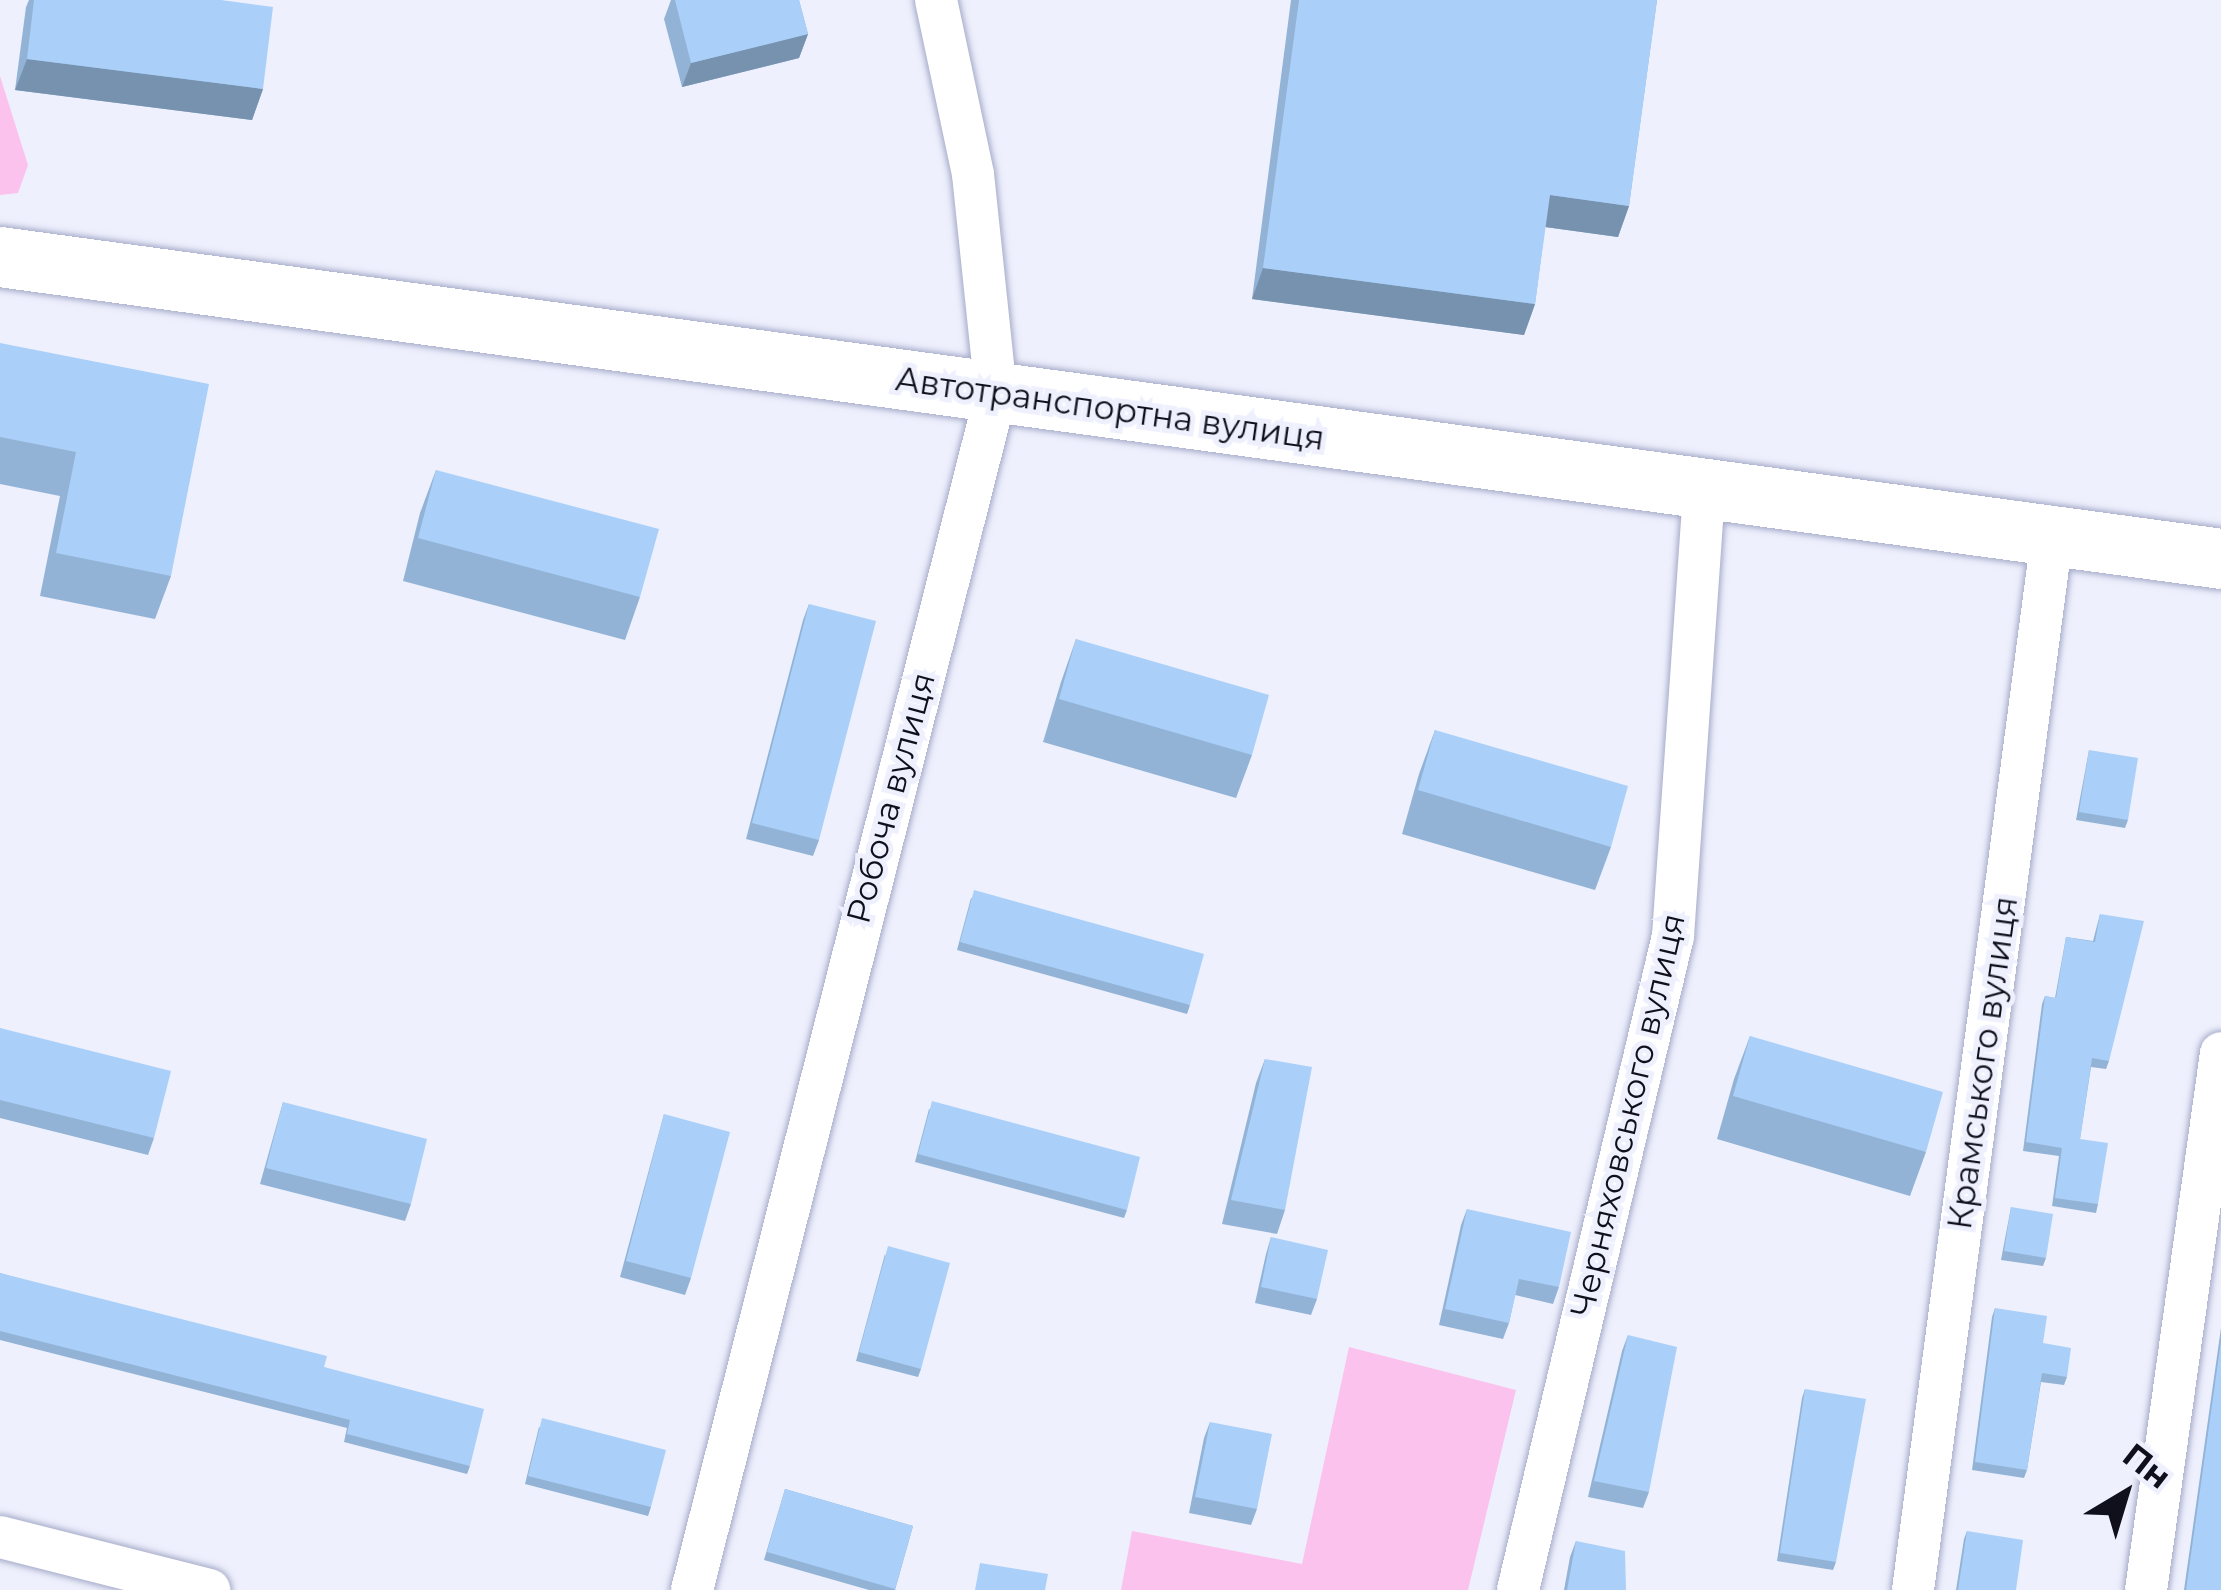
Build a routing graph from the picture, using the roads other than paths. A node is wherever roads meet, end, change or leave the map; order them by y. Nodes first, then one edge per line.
1 (936, 0) edge
2 (0, 256) edge
3 (996, 393) junction
4 (1704, 490) junction
5 (2052, 537) junction
6 (2221, 559) edge
7 (2221, 1053) edge
8 (0, 1537) edge
9 (209, 1590) edge
10 (692, 1590) edge
11 (1518, 1590) edge
12 (1913, 1590) edge
13 (2146, 1590) edge

1 - 3 street, Робоча вулиця
2 - 3 main road, Автотранспортна вулиця
3 - 4 main road, Автотранспортна вулиця
3 - 10 street, Робоча вулиця
4 - 5 main road, Автотранспортна вулиця
4 - 11 street, Черняховського вулиця
5 - 6 main road, Автотранспортна вулиця
5 - 12 street, Крамського вулиця
7 - 13 street
8 - 9 street

